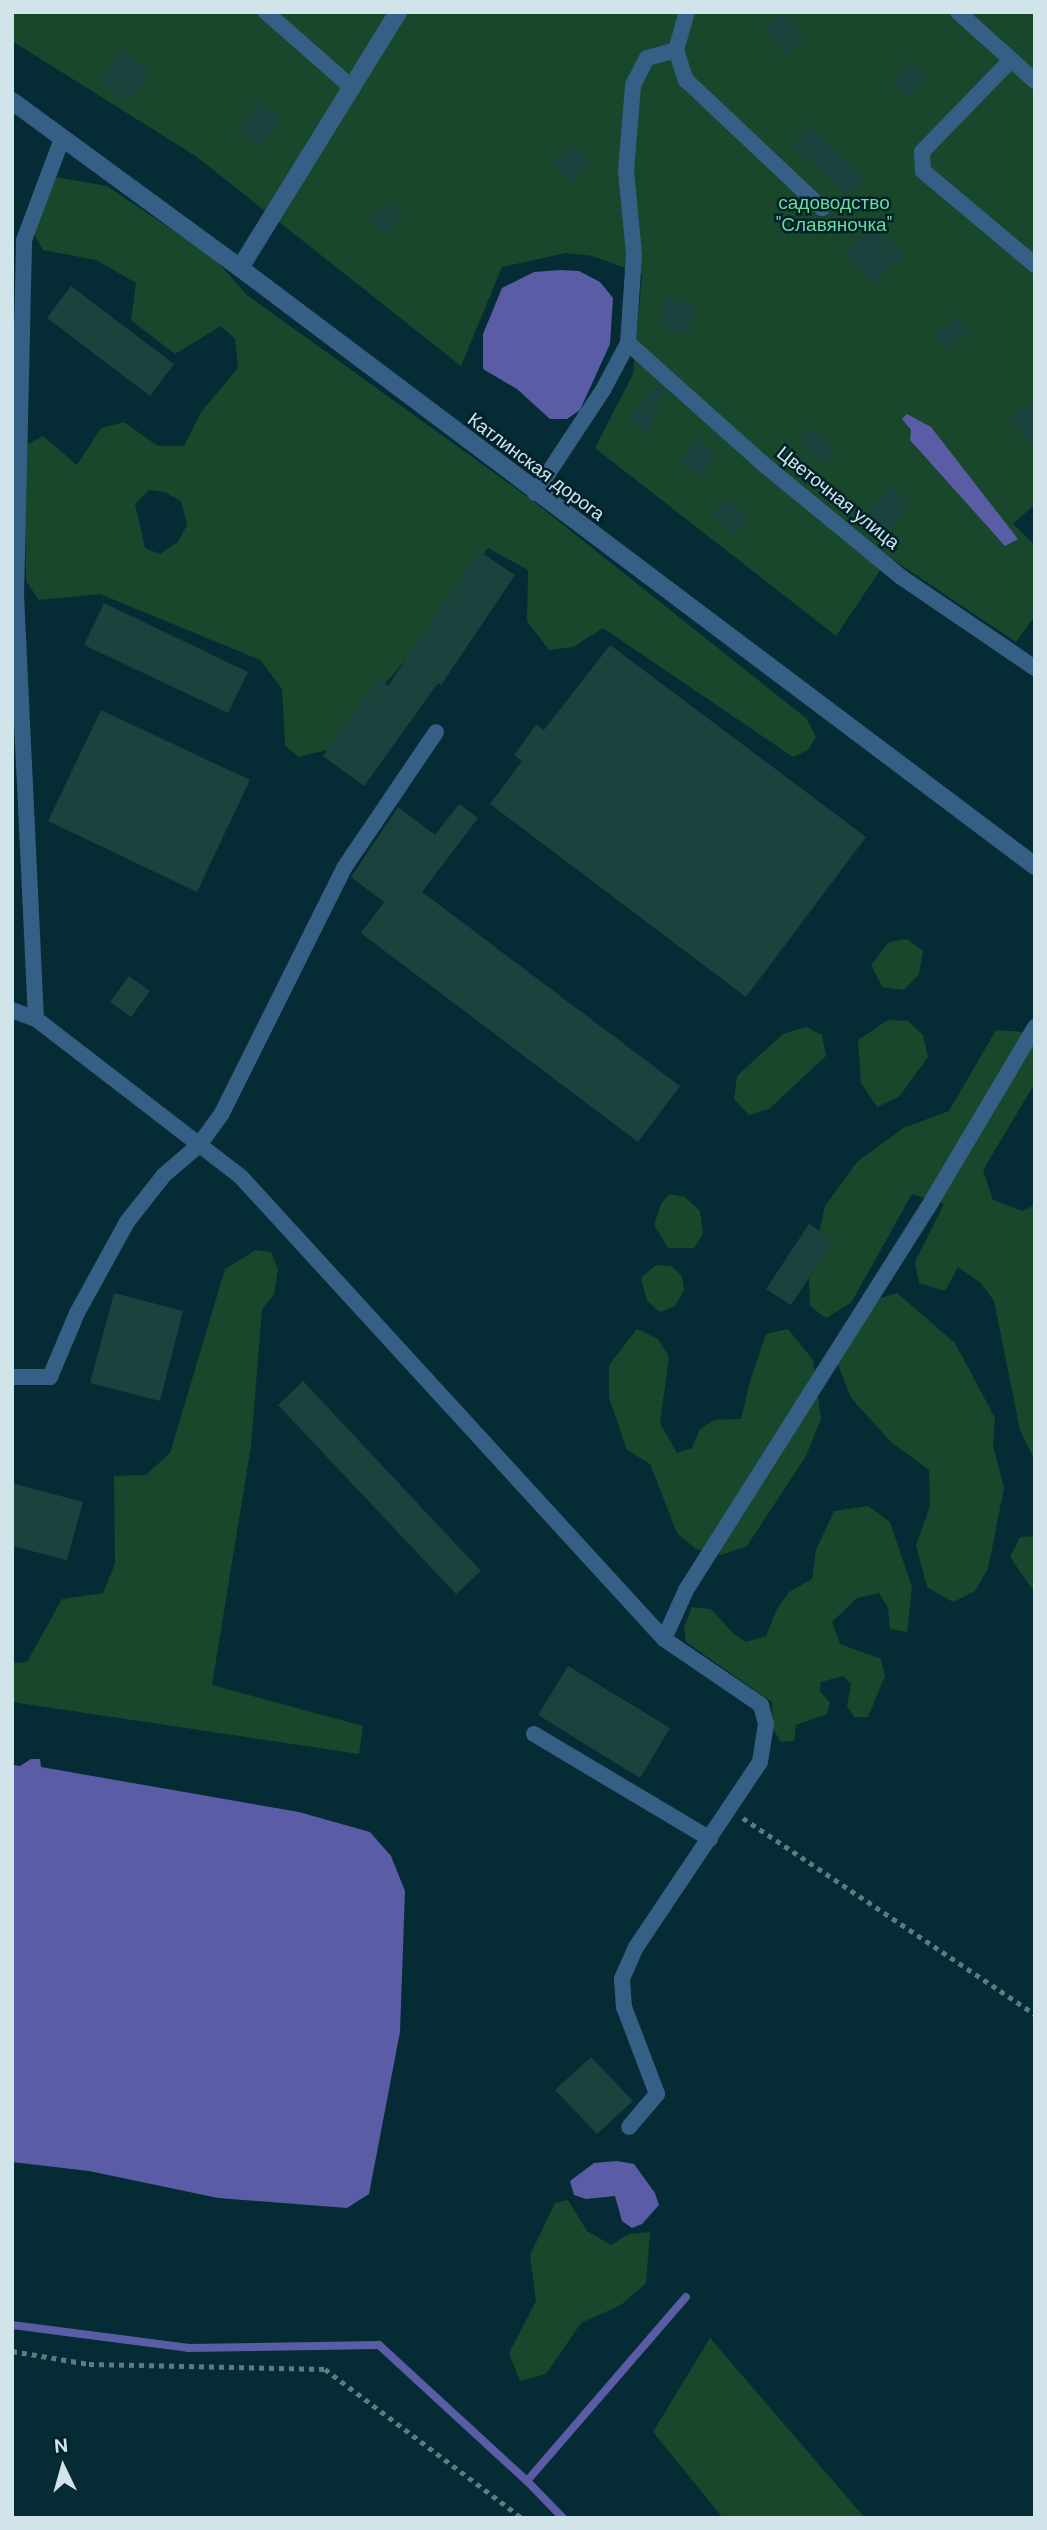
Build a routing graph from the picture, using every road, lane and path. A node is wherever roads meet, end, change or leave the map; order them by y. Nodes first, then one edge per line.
1 (266, 12) edge
2 (398, 12) edge
3 (687, 12) edge
4 (958, 12) edge
5 (676, 50) junction
6 (1011, 60) junction
7 (1035, 81) edge
8 (350, 86) junction
9 (12, 101) edge
10 (62, 139) junction
11 (822, 208) dead end
12 (1035, 265) edge
13 (240, 268) junction
14 (628, 344) junction
15 (535, 493) junction
16 (1035, 668) edge
17 (436, 733) dead end
18 (1035, 866) edge
19 (12, 1010) edge
20 (36, 1019) junction
21 (1035, 1027) edge
22 (199, 1144) junction
23 (12, 1377) edge
24 (664, 1639) junction
25 (534, 1734) dead end
26 (731, 1809) junction
27 (710, 1839) junction
28 (1035, 2014) edge
29 (629, 2127) dead end
30 (12, 2351) edge
31 (522, 2518) edge

1 - 8 lane
2 - 8 street
3 - 5 lane
4 - 6 lane
5 - 11 lane
5 - 14 lane
6 - 7 lane
6 - 12 lane
8 - 13 street
9 - 10 street, Катлинская дорога
10 - 13 street, Катлинская дорога
10 - 20 lane
13 - 15 street, Катлинская дорога
14 - 15 lane
14 - 16 lane, Цветочная улица
15 - 18 street, Катлинская дорога
17 - 22 lane
19 - 20 lane
20 - 22 lane
21 - 24 lane
22 - 23 lane
22 - 24 lane
24 - 26 lane
25 - 27 lane
26 - 27 lane
26 - 28 path
27 - 29 lane
30 - 31 path

